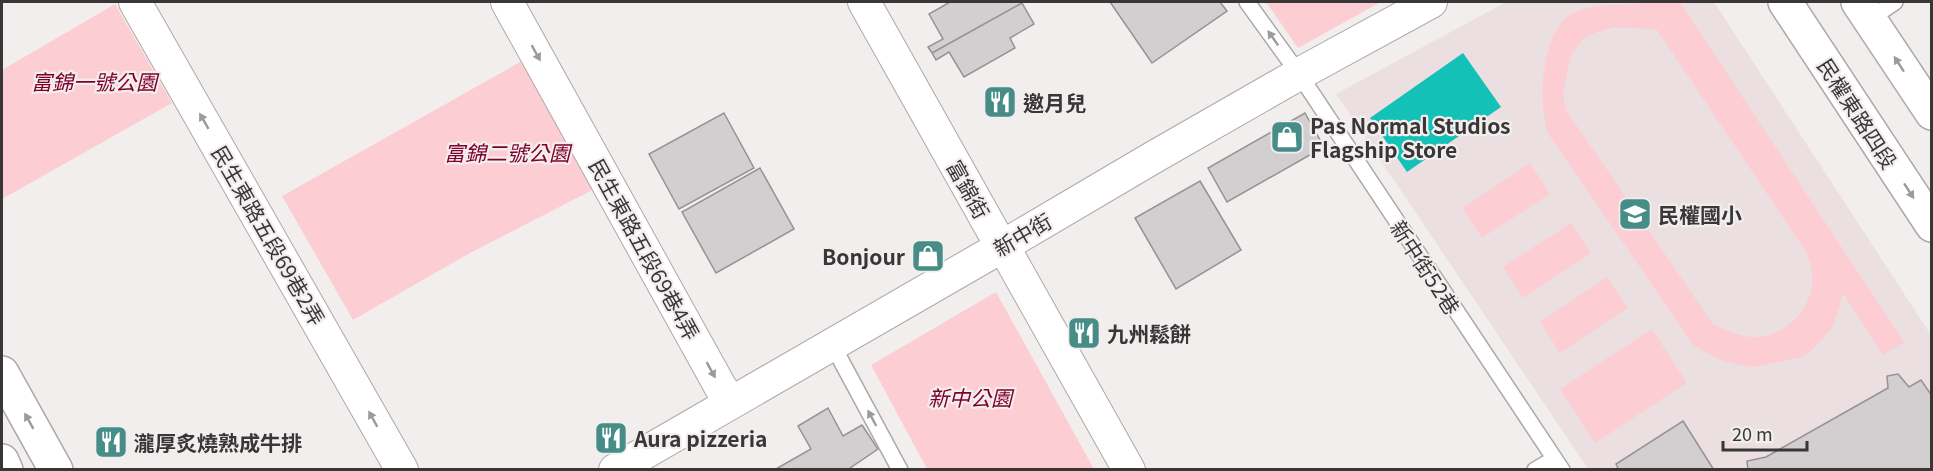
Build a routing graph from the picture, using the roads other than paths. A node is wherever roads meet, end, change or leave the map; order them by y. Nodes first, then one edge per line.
1 (135, 2) edge
2 (507, 2) edge
3 (864, 2) edge
4 (1247, 2) edge
5 (1431, 2) edge
6 (1785, 2) edge
7 (1874, 7) edge
8 (1299, 74) junction
9 (1932, 113) edge
10 (1932, 225) edge
11 (1003, 246) junction
12 (832, 344) junction
13 (2, 374) edge
14 (731, 402) junction
15 (2, 461) edge
16 (1558, 464) edge
17 (6, 470) edge
18 (56, 470) edge
19 (402, 470) edge
20 (615, 470) edge
21 (900, 470) edge
22 (1129, 470) edge
23 (1535, 470) edge

19 -> 1 street, 民生東路五段69巷2弄
2 -> 14 street, 民生東路五段69巷4弄
3 - 11 street, 富錦街
8 -> 4 lane, 新中街52巷
5 - 8 street, 新中街
6 -> 10 main road, 民權東路四段
9 -> 7 main road
8 - 11 street, 新中街
8 - 16 lane, 新中街52巷
11 - 12 street, 新中街
11 - 22 street, 富錦街
12 - 14 street, 新中街
21 -> 12 lane
18 -> 13 main road
14 - 20 street, 新中街
15 - 17 main road
16 - 23 lane

